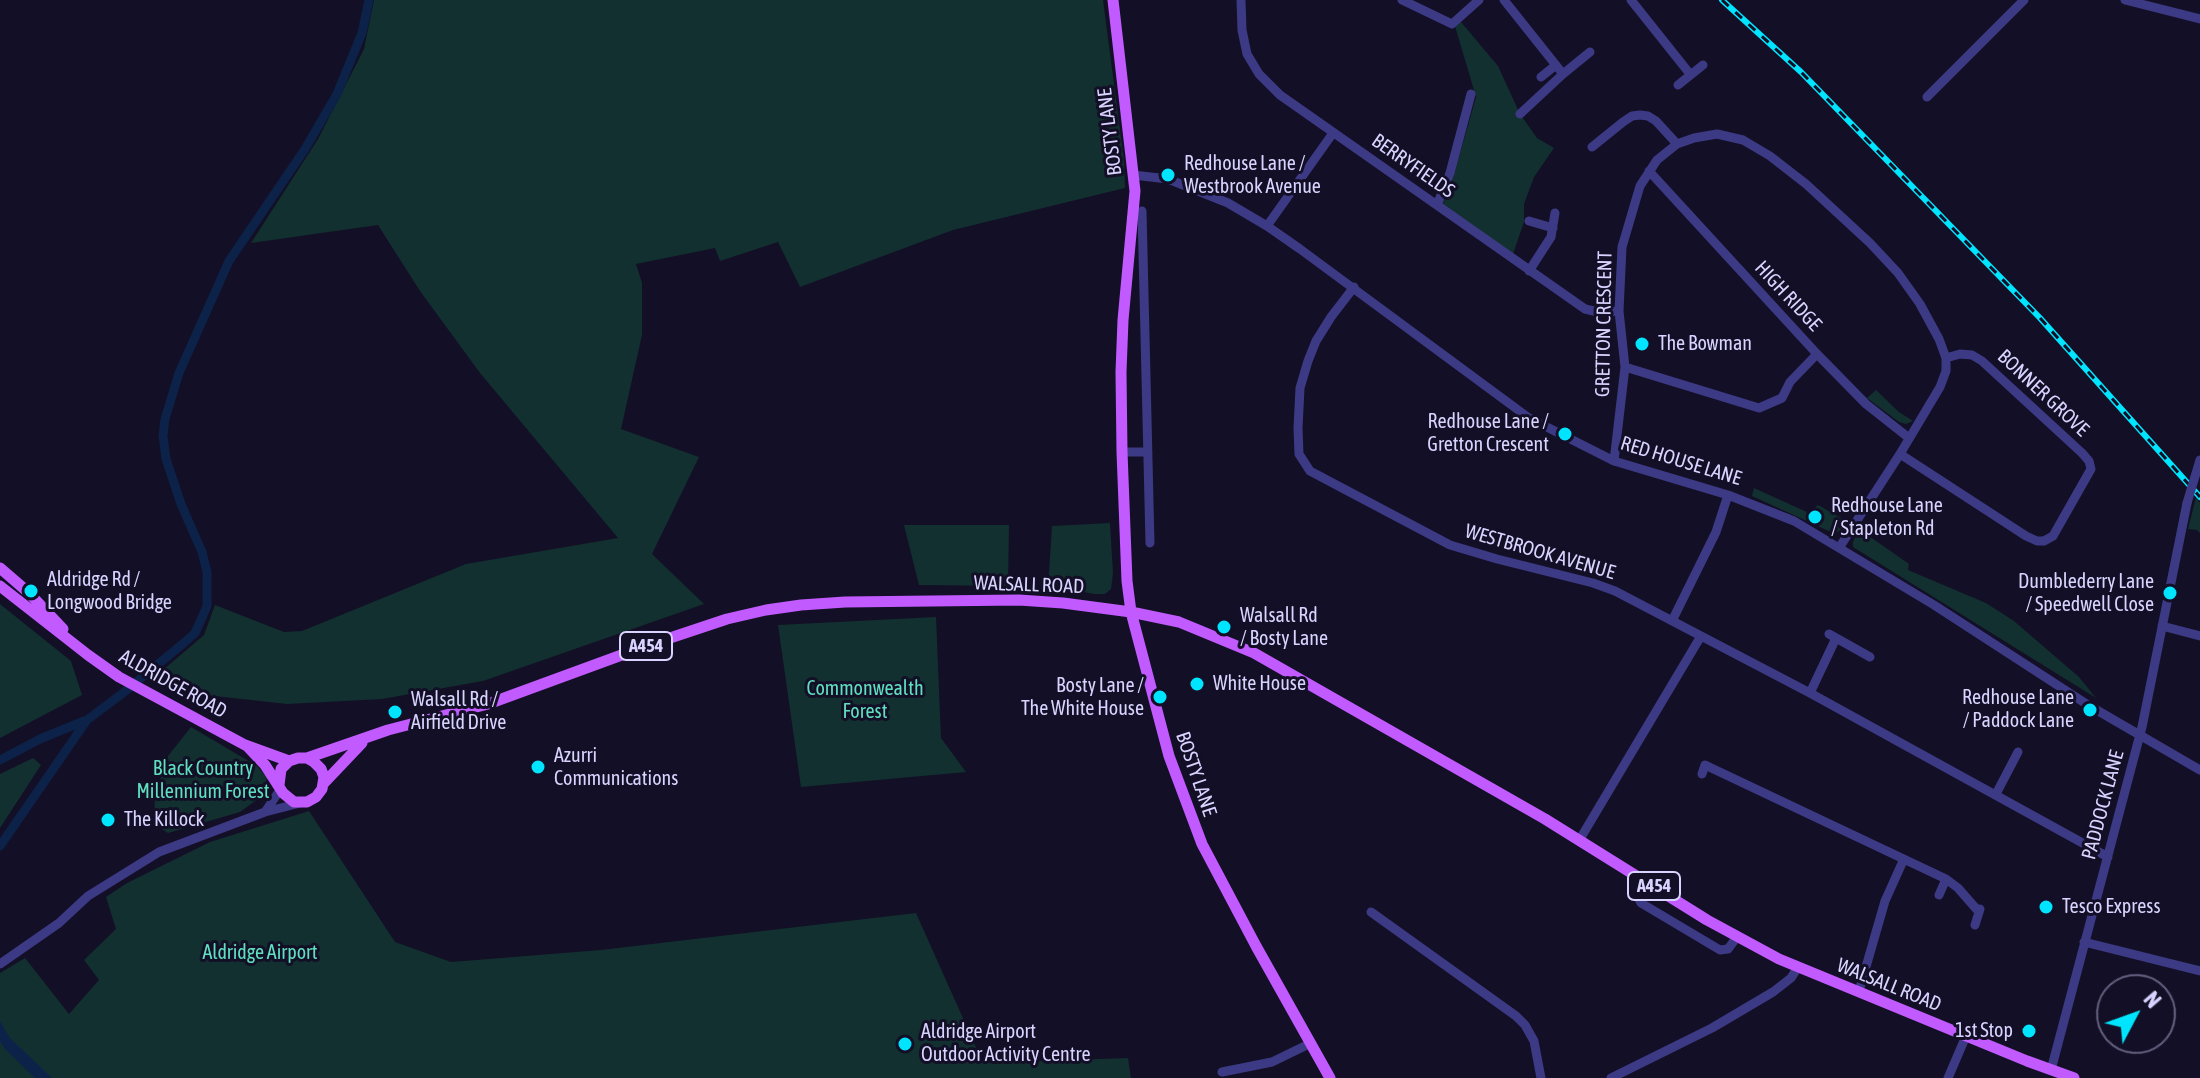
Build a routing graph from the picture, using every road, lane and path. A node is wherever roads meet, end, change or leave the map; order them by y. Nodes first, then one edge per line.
1 (1113, 0) edge
2 (1241, 0) edge
3 (1402, 0) edge
4 (1479, 0) edge
5 (1504, 0) edge
6 (1631, 0) edge
7 (2024, 0) edge
8 (2125, 0) edge
9 (2200, 19) edge
10 (1590, 52) dead end
11 (1556, 65) junction
12 (1703, 65) dead end
13 (1563, 74) junction
14 (1690, 74) junction
15 (1541, 77) dead end
16 (1678, 85) dead end
17 (1471, 94) dead end
18 (1927, 97) dead end
19 (1520, 114) dead end
20 (1595, 129) dead end
21 (1333, 133) junction
22 (1603, 139) junction
23 (1677, 144) junction
24 (1592, 147) dead end
25 (1649, 171) junction
26 (1133, 175) junction
27 (1437, 205) junction
28 (1142, 211) dead end
29 (1555, 213) dead end
30 (1529, 221) dead end
31 (1267, 226) junction
32 (1553, 228) junction
33 (1529, 271) junction
34 (1354, 287) junction
35 (1619, 311) junction
36 (1817, 354) junction
37 (1946, 358) junction
38 (1625, 367) junction
39 (1909, 438) junction
40 (1122, 452) junction
41 (1148, 452) junction
42 (1900, 454) junction
43 (2200, 460) edge
44 (1614, 461) junction
45 (1728, 495) junction
46 (1150, 543) dead end
47 (1839, 548) junction
48 (0, 568) edge
49 (0, 586) edge
50 (1131, 612) junction
51 (1672, 621) junction
52 (2162, 626) junction
53 (1701, 636) junction
54 (2200, 636) edge
55 (85, 653) junction
56 (1870, 657) dead end
57 (1810, 693) junction
58 (2140, 734) junction
59 (365, 739) junction
60 (245, 745) junction
61 (2018, 752) dead end
62 (307, 758) junction
63 (289, 761) junction
64 (2200, 770) edge
65 (1702, 774) dead end
66 (324, 783) junction
67 (280, 788) junction
68 (1996, 794) junction
69 (301, 803) junction
70 (265, 812) junction
71 (1580, 839) junction
72 (2108, 857) junction
73 (1903, 861) junction
74 (1946, 879) junction
75 (1644, 880) junction
76 (1939, 895) dead end
77 (1371, 912) dead end
78 (1383, 921) junction
79 (1975, 925) dead end
80 (1374, 929) dead end
81 (1737, 937) junction
82 (2084, 942) junction
83 (0, 964) edge
84 (1798, 967) junction
85 (2200, 971) edge
86 (1859, 991) junction
87 (1966, 1036) junction
88 (1309, 1044) junction
89 (1222, 1072) dead end
90 (2056, 1074) edge
91 (1330, 1078) edge
92 (1541, 1078) edge
93 (1611, 1078) edge
94 (1948, 1078) edge
95 (2074, 1078) edge

1 - 26 main road, BOSTY LANE
2 - 21 street, BERRYFIELDS
3 - 4 street
5 - 11 street
6 - 14 street
7 - 18 street
8 - 9 street
10 - 13 street
11 - 13 street
11 - 15 street
12 - 14 street
13 - 19 street
14 - 16 street
17 - 27 street
20 - 22 street
21 - 27 street, BERRYFIELDS
21 - 31 street
22 - 23 street
22 - 24 street
23 - 25 street, GRETTON CRESCENT
23 - 37 street
25 - 35 street, GRETTON CRESCENT
25 - 36 street, HIGH RIDGE
26 - 31 street, RED HOUSE LANE
26 - 40 main road, BOSTY LANE
27 - 33 street, BERRYFIELDS
28 - 41 street
29 - 32 street
30 - 32 street
31 - 34 street, RED HOUSE LANE
32 - 33 street
33 - 35 street, BERRYFIELDS
34 - 44 street, RED HOUSE LANE
34 - 51 street, WESTBROOK AVENUE
35 - 38 street, GRETTON CRESCENT
36 - 38 street
36 - 39 street, HIGH RIDGE
37 - 39 street
37 - 42 street, BONNER GROVE
38 - 44 street, GRETTON CRESCENT
39 - 42 street
40 - 41 street
40 - 50 main road, BOSTY LANE
41 - 46 street
42 - 47 street
43 - 52 street, PADDOCK LANE, bridge
44 - 45 street, RED HOUSE LANE
45 - 47 street, RED HOUSE LANE
45 - 51 street
47 - 58 street, RED HOUSE LANE
48 - 55 main road, ALDRIDGE ROAD
49 - 55 main road, ALDRIDGE ROAD
50 - 59 main road, WALSALL ROAD / A454
50 - 71 main road, WALSALL ROAD / A454
50 - 88 main road, BOSTY LANE
51 - 53 street, WESTBROOK AVENUE
52 - 54 street
52 - 58 street, PADDOCK LANE
53 - 57 street, WESTBROOK AVENUE
53 - 71 street
55 - 60 main road, ALDRIDGE ROAD
56 - 57 street
57 - 68 street, WESTBROOK AVENUE
58 - 64 street, RED HOUSE LANE
58 - 72 street, PADDOCK LANE
59 - 62 main road, WALSALL ROAD / A454
59 - 66 main road, WALSALL ROAD / A454
60 - 63 main road, ALDRIDGE ROAD
60 - 67 main road, ALDRIDGE ROAD
61 - 68 street
62 - 63 main road
62 - 66 main road
63 - 67 main road
65 - 73 street
66 - 69 main road
67 - 69 main road
67 - 70 street
68 - 72 street, WESTBROOK AVENUE
69 - 70 street
70 - 83 street
71 - 75 main road, WALSALL ROAD / A454
72 - 82 street, PADDOCK LANE
73 - 74 street
73 - 86 street
74 - 76 street
74 - 79 street
75 - 81 main road, WALSALL ROAD / A454
75 - 81 street
77 - 78 street
78 - 80 street
78 - 92 street
81 - 84 main road, WALSALL ROAD / A454
82 - 85 street
82 - 90 street, PADDOCK LANE
84 - 86 main road, WALSALL ROAD / A454
84 - 93 street
86 - 87 main road, WALSALL ROAD / A454
87 - 90 main road, WALSALL ROAD / A454
87 - 94 street
88 - 89 street
88 - 91 main road, BOSTY LANE
90 - 95 main road, WALSALL ROAD / A454

